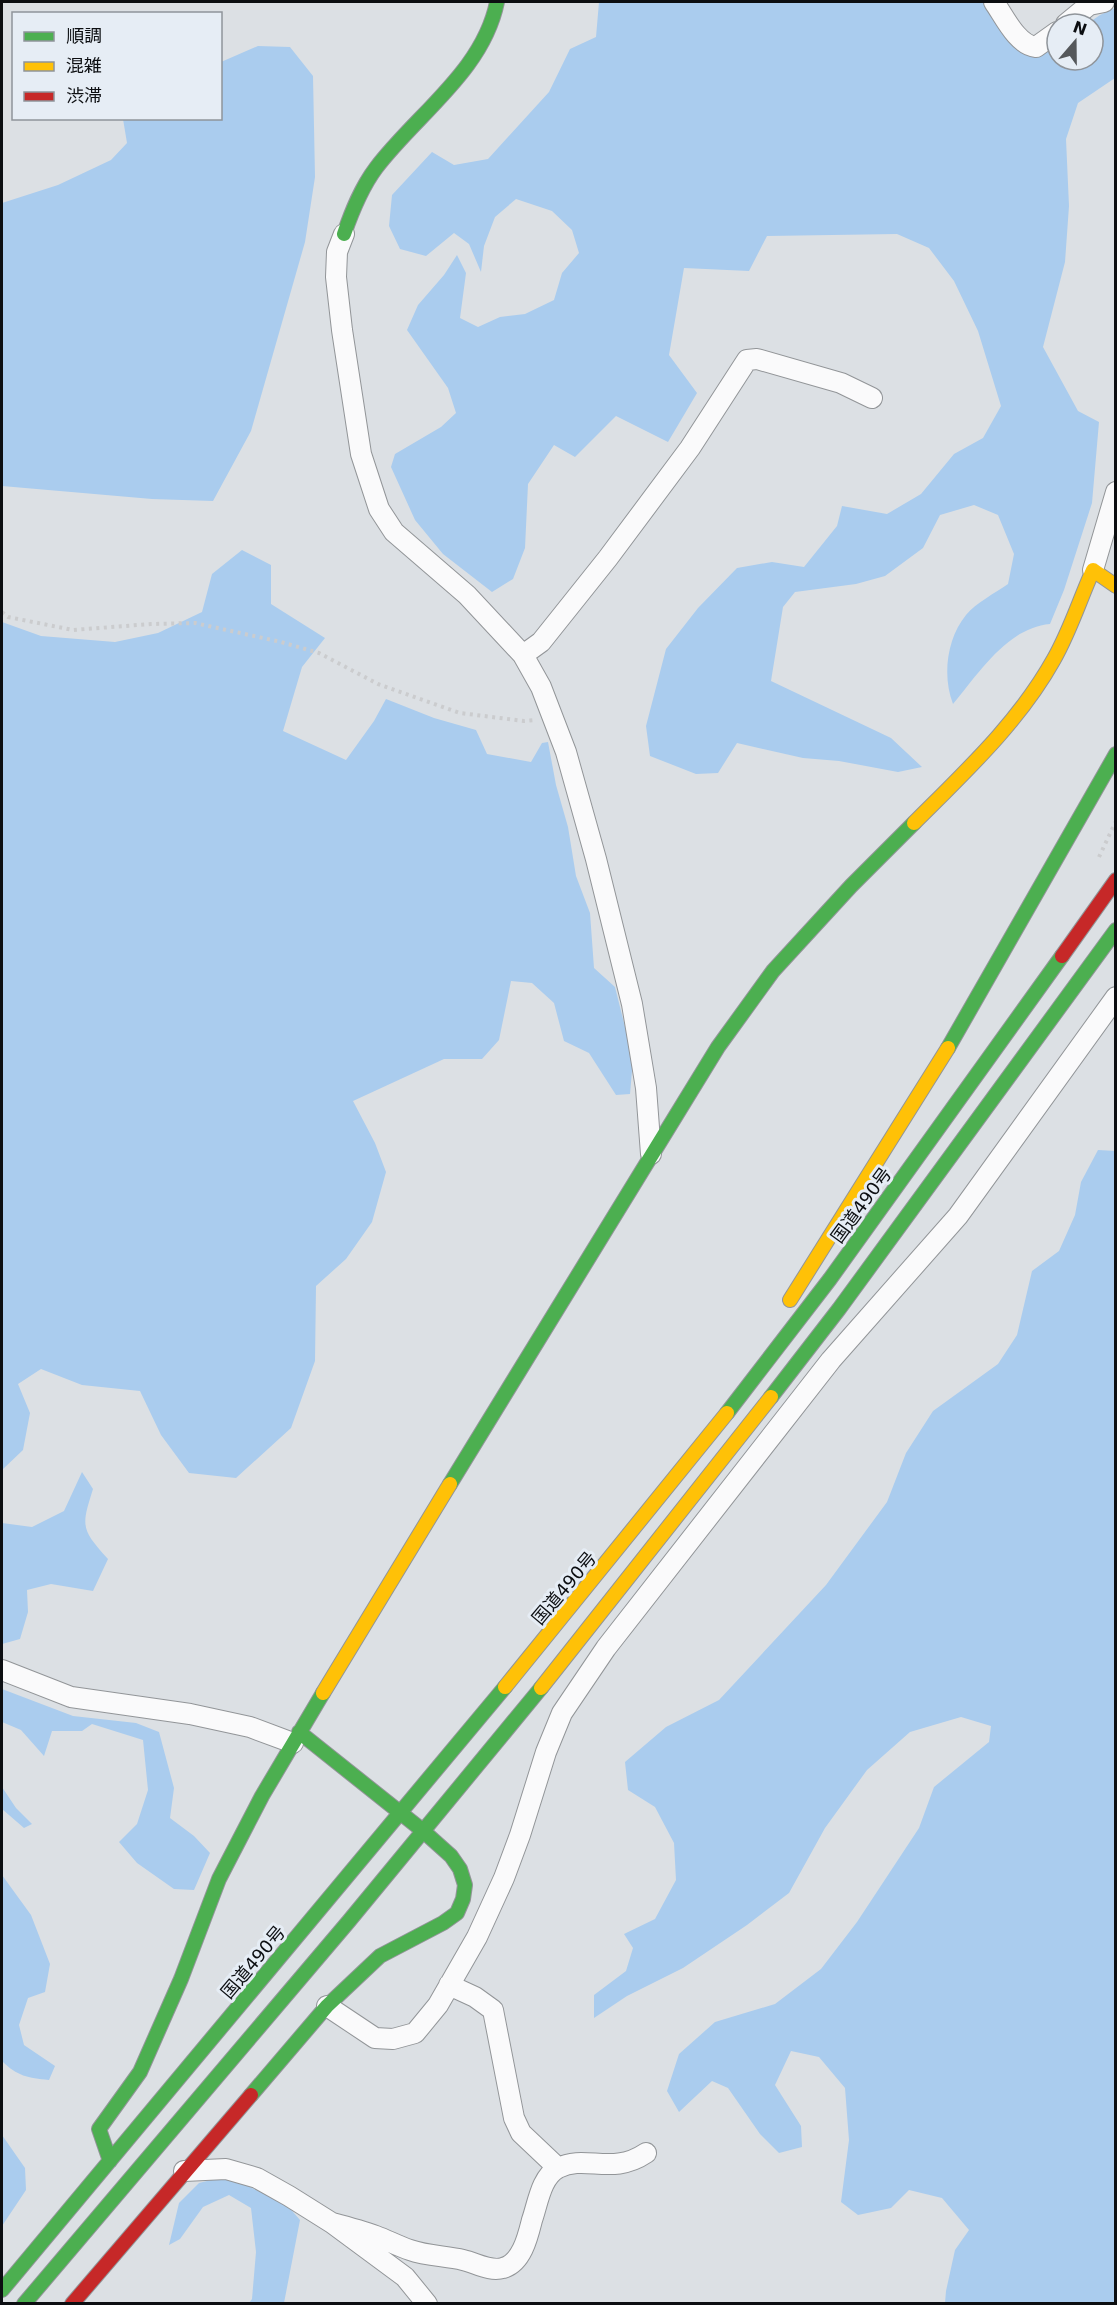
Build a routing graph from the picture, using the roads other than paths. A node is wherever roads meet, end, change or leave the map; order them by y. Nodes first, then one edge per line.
1 (497, 2) edge
2 (994, 2) edge
3 (1104, 2) edge
4 (1081, 12) edge
5 (1045, 41) edge
6 (344, 234) joint
7 (872, 398) dead end
8 (1116, 492) edge
9 (1093, 570) junction
10 (1116, 586) edge
11 (523, 655) junction
12 (1116, 754) edge
13 (1116, 880) edge
14 (1116, 930) edge
15 (1101, 975) dead end
16 (1116, 997) edge
17 (1018, 1066) junction
18 (651, 1154) junction
19 (781, 1314) dead end
20 (763, 1343) dead end
21 (691, 1460) junction
22 (2, 1670) edge
23 (296, 1737) junction
24 (400, 1814) junction
25 (422, 1830) junction
26 (449, 1985) junction
27 (327, 2006) junction
28 (646, 2153) dead end
29 (110, 2161) junction
30 (558, 2168) junction
31 (184, 2170) junction
32 (332, 2223) junction
33 (2, 2290) edge
34 (78, 2301) edge
35 (24, 2304) edge
36 (427, 2304) edge

1 - 6 main road
2 - 5 street
3 - 4 street
6 - 11 street
7 - 11 street
8 - 9 street
9 - 10 main road
9 - 18 main road
11 - 18 street
12 - 19 main road
13 - 21 main road, 国道490号
14 - 17 main road
15 - 17 main road
16 - 26 street
17 - 25 main road
18 - 23 main road
20 - 21 main road
21 - 24 main road, 国道490号
22 - 23 street
23 - 24 main road
23 - 29 main road
24 - 25 main road
24 - 29 main road, 国道490号
25 - 27 main road
25 - 35 main road
26 - 27 street
26 - 30 street
27 - 31 main road
28 - 30 street
29 - 33 main road, 国道490号
30 - 32 street
31 - 32 street
31 - 34 main road
32 - 36 street

